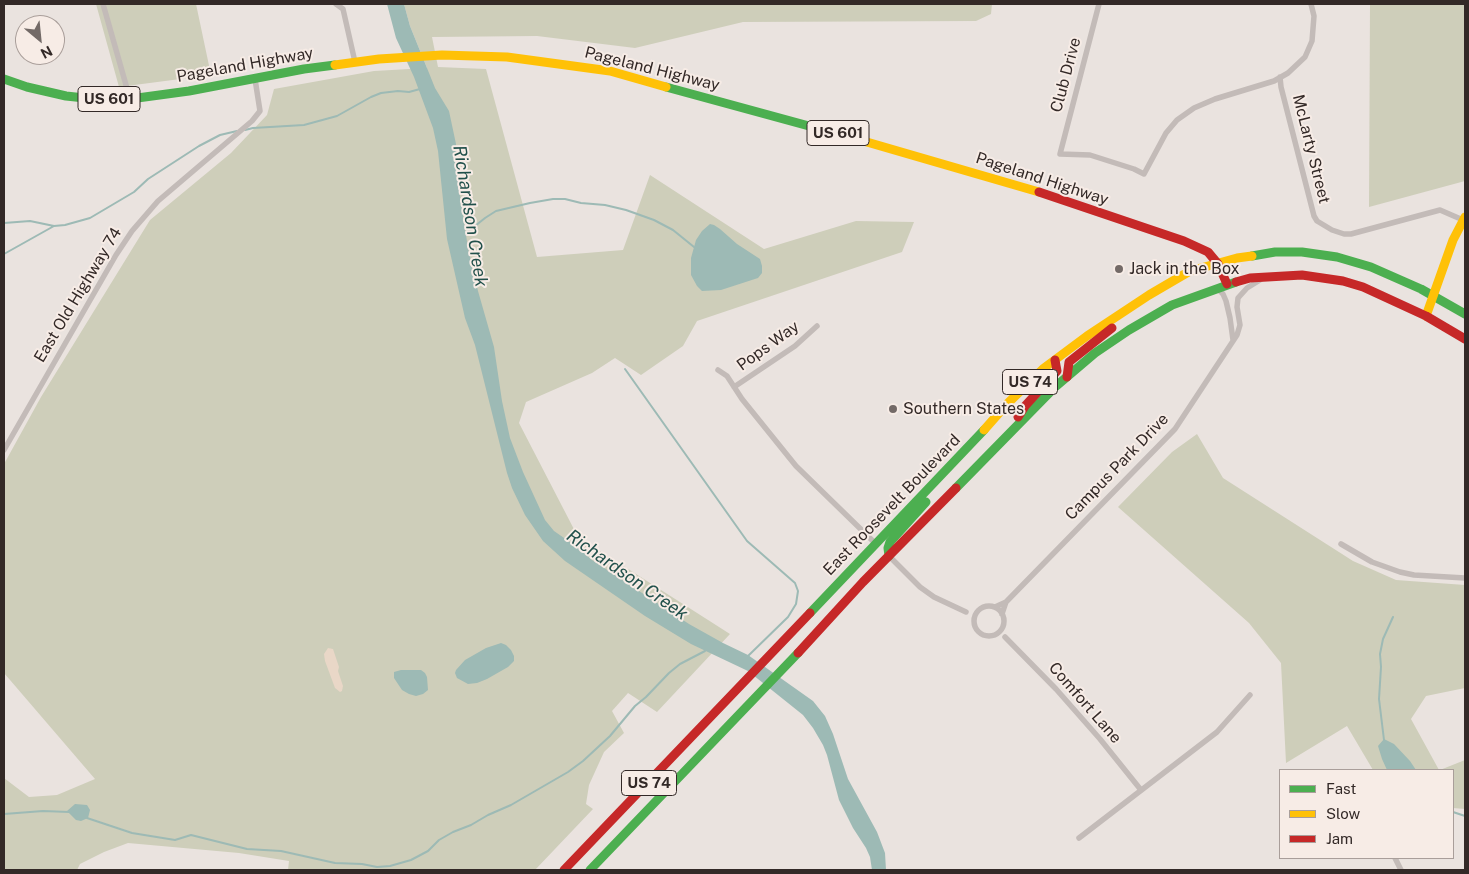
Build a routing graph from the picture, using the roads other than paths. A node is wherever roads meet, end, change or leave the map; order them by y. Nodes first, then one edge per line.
1 (103, 4) edge
2 (336, 4) edge
3 (1106, 4) edge
4 (1311, 4) edge
5 (1099, 5) edge
6 (355, 62) junction
7 (1280, 77) junction
8 (4, 79) edge
9 (255, 79) junction
10 (130, 99) junction
11 (1464, 218) edge
12 (1218, 264) junction
13 (1266, 277) junction
14 (1227, 284) junction
15 (1217, 287) junction
16 (1433, 296) junction
17 (1142, 300) junction
18 (1465, 314) edge
19 (1426, 316) junction
20 (817, 326) dead end
21 (1465, 338) edge
22 (1233, 340) junction
23 (1055, 360) junction
24 (718, 370) dead end
25 (1067, 377) junction
26 (734, 387) junction
27 (1012, 430) junction
28 (4, 450) edge
29 (955, 460) junction
30 (876, 544) junction
31 (1341, 544) dead end
32 (888, 556) junction
33 (1465, 578) edge
34 (1006, 602) junction
35 (995, 607) junction
36 (966, 612) junction
37 (977, 612) junction
38 (1002, 614) junction
39 (974, 621) junction
40 (1002, 628) junction
41 (819, 630) junction
42 (992, 635) junction
43 (1005, 637) junction
44 (1250, 695) dead end
45 (642, 790) junction
46 (1141, 790) junction
47 (1079, 838) dead end
48 (564, 870) edge
49 (575, 870) edge
50 (590, 870) edge

1 - 10 street
2 - 6 street
3 - 5 street
4 - 7 street
5 - 7 street, Club Drive
6 - 9 main road, Pageland Highway / US 601
6 - 12 main road, Pageland Highway / US 601
7 - 11 street, McLarty Street
8 - 10 main road, Pageland Highway / US 601
9 - 10 main road, Pageland Highway / US 601
9 - 28 street, East Old Highway 74
11 - 16 main road
12 - 14 main road, Pageland Highway / US 601
12 - 16 main road, East Roosevelt Boulevard / US 74
12 - 17 main road, East Roosevelt Boulevard / US 74
13 - 14 main road, East Roosevelt Boulevard / US 74
13 - 19 main road, East Roosevelt Boulevard / US 74
13 - 22 street, Campus Park Drive
14 - 15 main road, East Roosevelt Boulevard / US 74
15 - 22 street
15 - 25 main road, East Roosevelt Boulevard / US 74
16 - 18 main road, East Roosevelt Boulevard / US 74
16 - 19 main road
17 - 23 main road, East Roosevelt Boulevard / US 74
17 - 25 main road
19 - 21 main road, East Roosevelt Boulevard / US 74
20 - 26 street, Pops Way
22 - 34 street, Campus Park Drive
23 - 27 main road
23 - 29 main road, East Roosevelt Boulevard / US 74
24 - 26 street
25 - 27 main road, East Roosevelt Boulevard / US 74
26 - 30 street
27 - 32 main road, East Roosevelt Boulevard / US 74
29 - 30 main road, East Roosevelt Boulevard / US 74
29 - 32 main road
30 - 41 main road
30 - 45 main road, East Roosevelt Boulevard / US 74
31 - 33 street
32 - 36 street
32 - 41 main road, East Roosevelt Boulevard / US 74
34 - 35 street, Campus Park Drive
34 - 38 street, Campus Park Drive
35 - 37 street
35 - 38 street
36 - 37 street
36 - 39 street
37 - 39 street
38 - 40 street, Comfort Lane
39 - 42 street
40 - 42 street
40 - 43 street, Comfort Lane
41 - 50 main road, East Roosevelt Boulevard / US 74
42 - 43 street
43 - 46 street, Comfort Lane
44 - 46 street
45 - 48 main road, East Roosevelt Boulevard / US 74
45 - 49 main road
46 - 47 street

